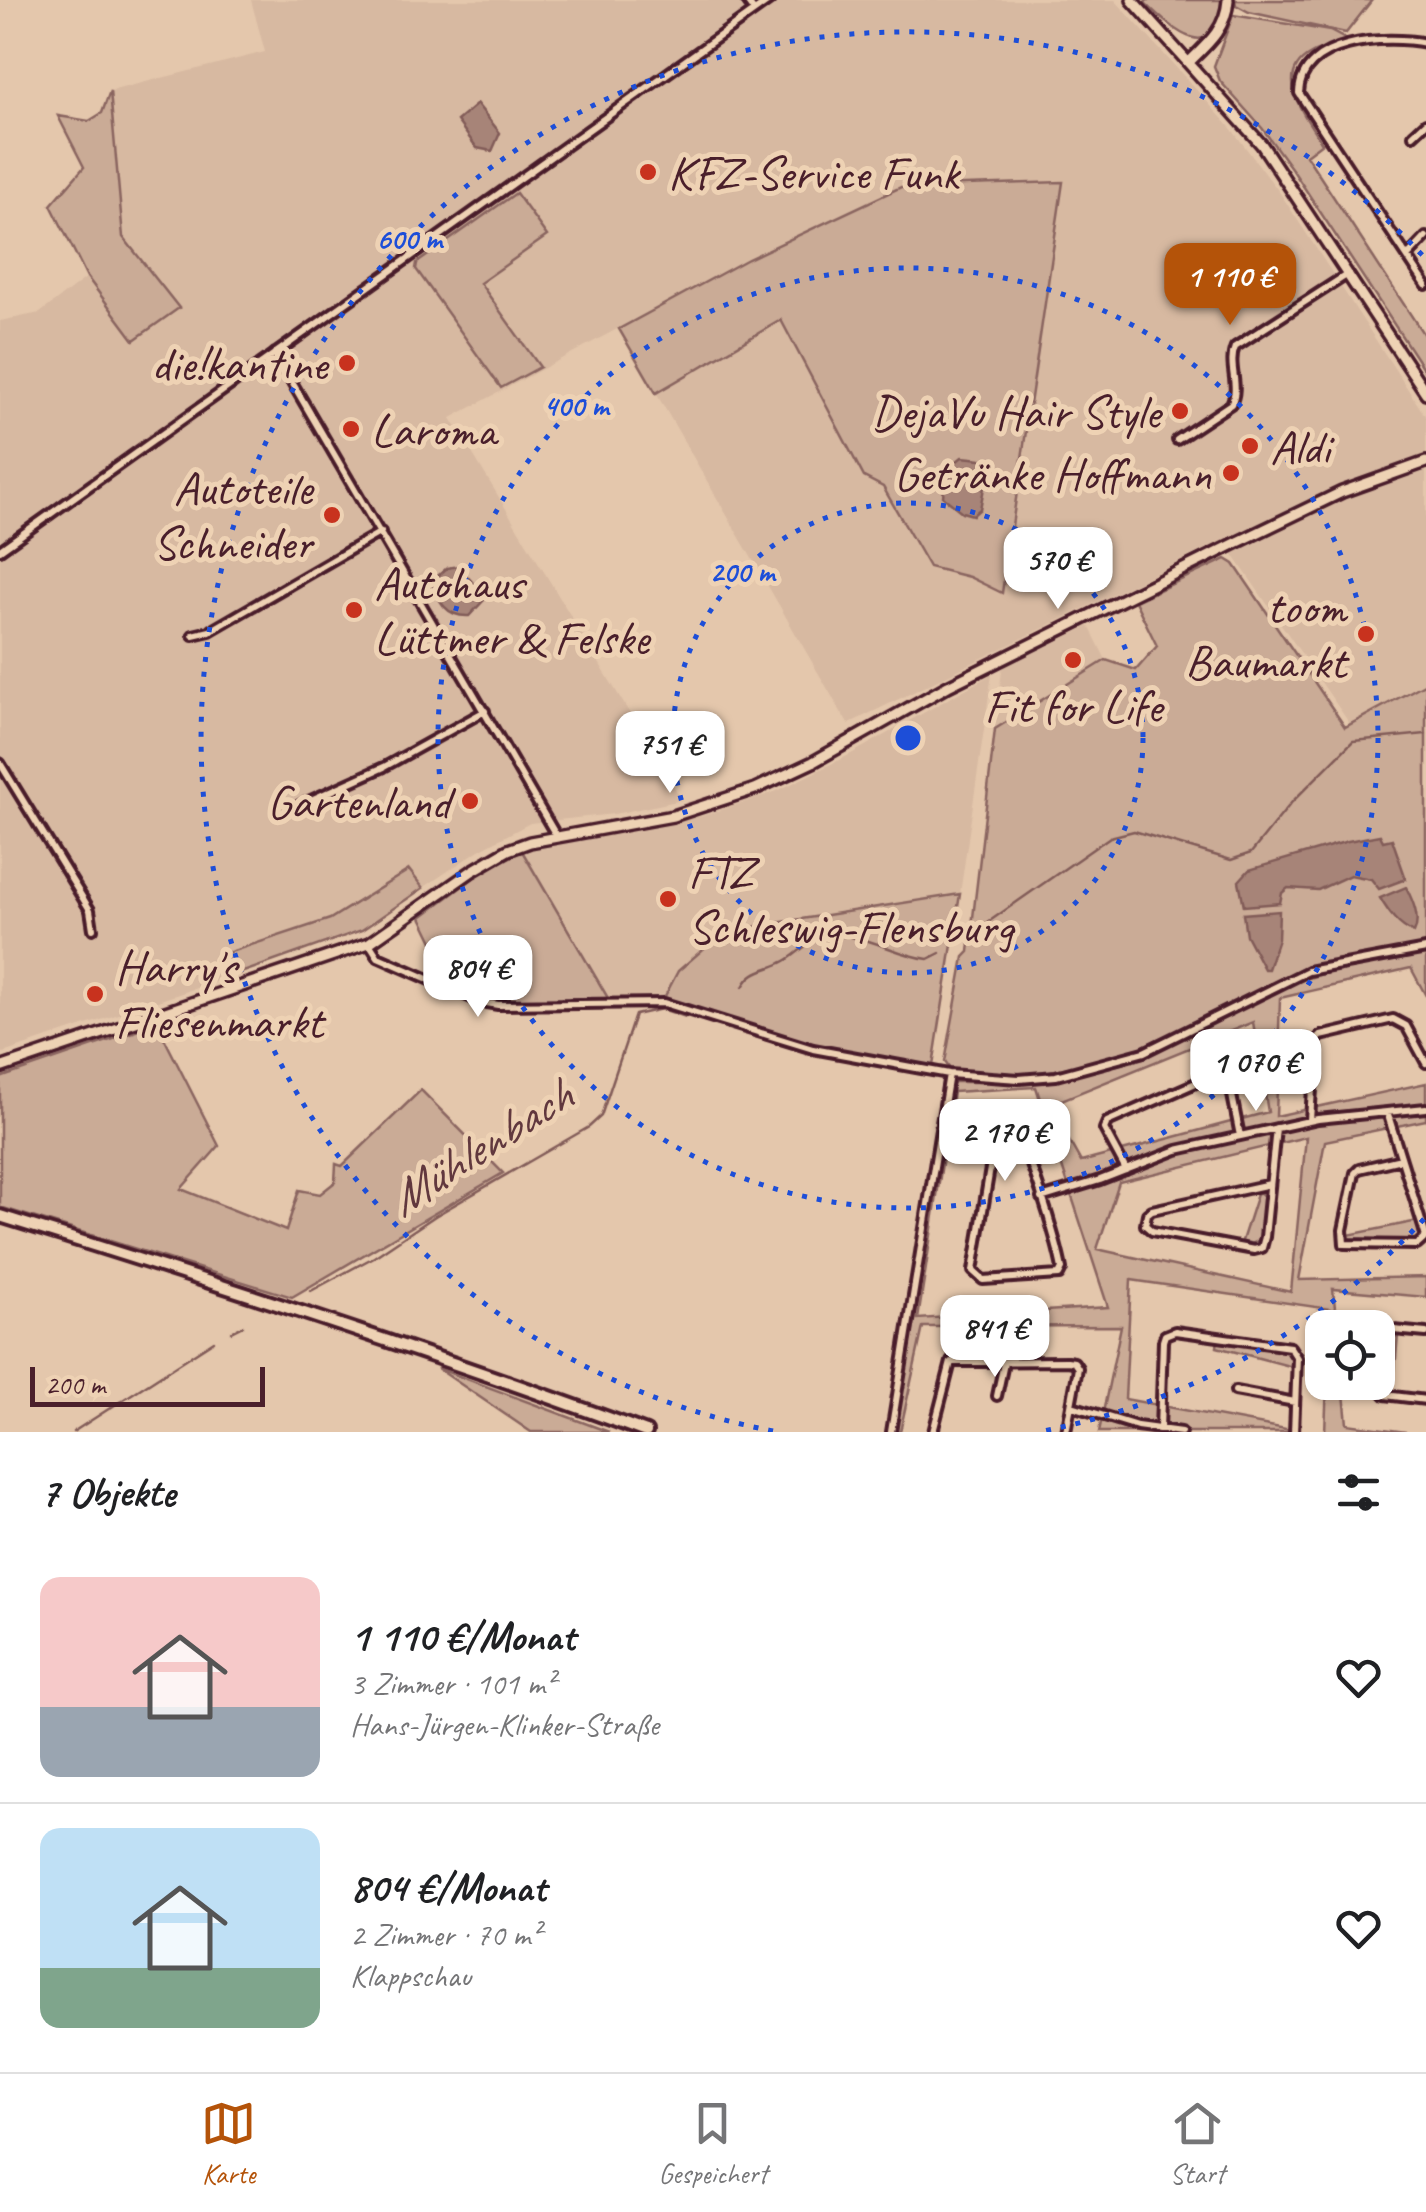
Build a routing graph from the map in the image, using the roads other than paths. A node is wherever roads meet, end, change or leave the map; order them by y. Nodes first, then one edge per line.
1 (746, 0) edge
2 (770, 0) edge
3 (1132, 0) edge
4 (1228, 0) edge
5 (754, 11) junction
6 (1426, 43) edge
7 (1190, 62) junction
8 (1426, 123) edge
9 (1414, 135) dead end
10 (1426, 237) edge
11 (1408, 256) junction
12 (1350, 274) junction
13 (1426, 286) edge
14 (276, 353) junction
15 (1426, 393) edge
16 (1178, 440) dead end
17 (1426, 462) edge
18 (381, 532) junction
19 (0, 550) edge
20 (193, 635) dead end
21 (485, 711) junction
22 (0, 763) edge
23 (300, 805) dead end
24 (557, 837) junction
25 (93, 929) dead end
26 (369, 943) junction
27 (1426, 949) edge
28 (1426, 1063) edge
29 (0, 1068) edge
30 (944, 1073) junction
31 (1426, 1108) edge
32 (1387, 1112) junction
33 (1310, 1120) junction
34 (1276, 1128) junction
35 (1240, 1136) junction
36 (1401, 1158) junction
37 (1126, 1170) junction
38 (1270, 1184) junction
39 (1041, 1198) junction
40 (0, 1216) edge
41 (1395, 1329) edge
42 (1426, 1333) edge
43 (1004, 1362) junction
44 (1235, 1390) dead end
45 (997, 1396) dead end
46 (1395, 1396) edge
47 (1426, 1400) edge
48 (1295, 1402) junction
49 (1072, 1406) junction
50 (1160, 1429) junction
51 (646, 1432) edge
52 (890, 1432) edge
53 (933, 1432) edge
54 (1066, 1432) edge
55 (1181, 1432) edge
56 (1294, 1432) edge

1 - 5 street
2 - 5 street
3 - 7 street
4 - 7 street
5 - 14 street
6 - 11 street
7 - 12 street
8 - 9 street
10 - 11 street
11 - 13 street
12 - 15 street
12 - 16 street
14 - 18 street
14 - 19 street
17 - 24 street
18 - 20 street
18 - 21 street
21 - 23 street
21 - 24 street
22 - 25 street
24 - 26 street
26 - 29 street
26 - 30 street
27 - 30 street
28 - 33 street
30 - 52 street
31 - 32 street
32 - 33 street
32 - 36 street
33 - 34 street
34 - 35 street
34 - 38 street
35 - 37 street
35 - 37 street
36 - 36 street
37 - 39 street
38 - 38 street
39 - 39 street
40 - 51 main road
41 - 42 street
43 - 45 street
43 - 49 street
43 - 53 street
44 - 48 street
46 - 47 street
48 - 50 street
48 - 56 street
49 - 50 street
49 - 54 street
50 - 55 street

